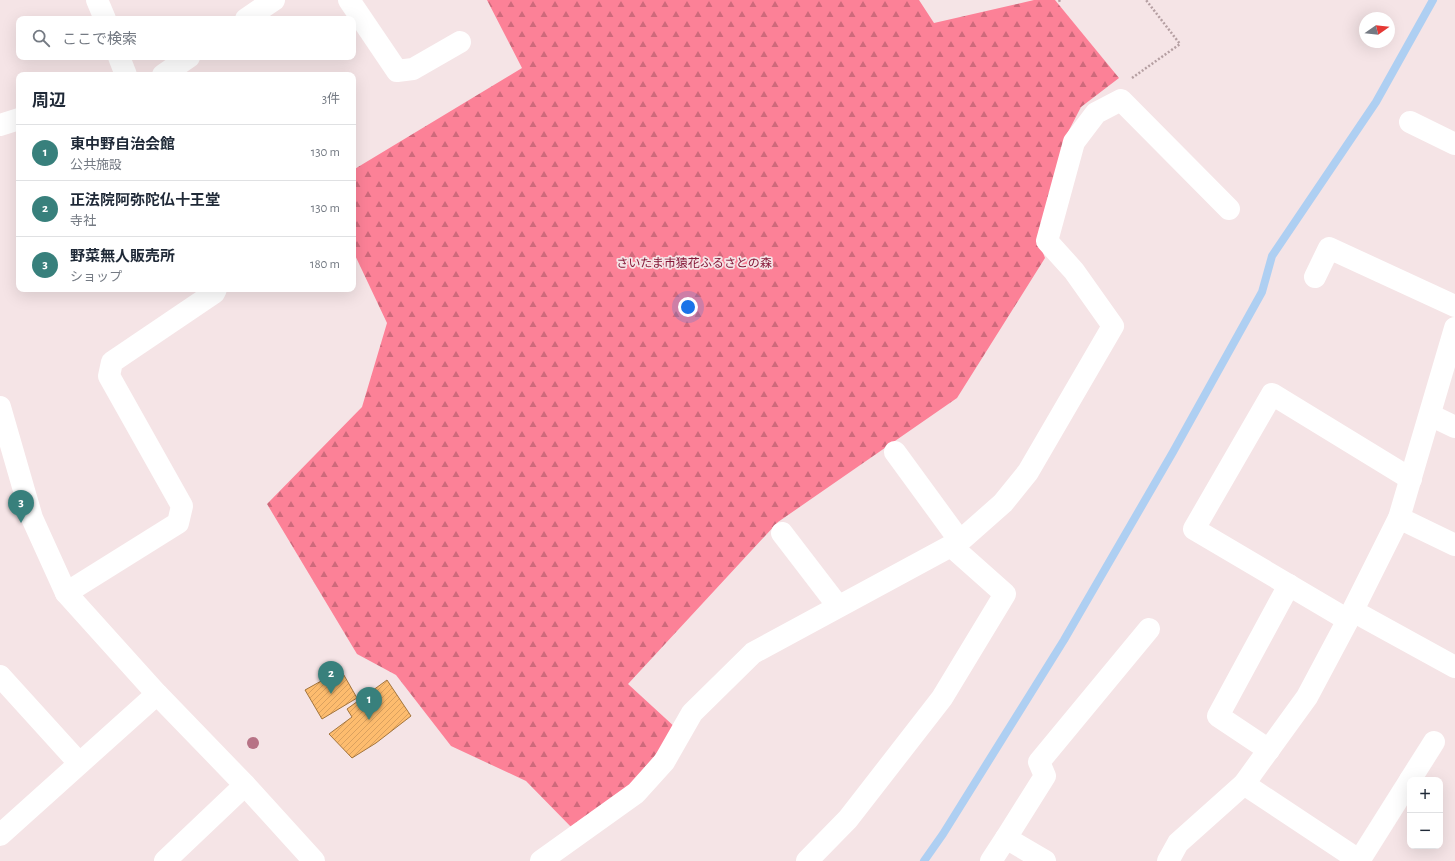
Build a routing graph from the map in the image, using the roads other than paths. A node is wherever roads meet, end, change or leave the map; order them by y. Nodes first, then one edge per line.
1 (97, 0) edge
2 (274, 0) edge
3 (349, 0) edge
4 (104, 16) edge
5 (250, 16) edge
6 (460, 42) dead end
7 (121, 60) edge
8 (186, 60) edge
9 (125, 72) edge
10 (168, 72) edge
11 (16, 120) edge
12 (1410, 122) dead end
13 (0, 125) edge
14 (1455, 144) edge
15 (1229, 209) dead end
16 (1315, 276) dead end
17 (214, 292) edge
18 (1455, 306) edge
19 (1455, 328) edge
20 (0, 407) edge
21 (1430, 415) junction
22 (1455, 427) edge
23 (895, 452) dead end
24 (1411, 479) junction
25 (1399, 518) junction
26 (782, 533) dead end
27 (956, 544) junction
28 (1455, 545) edge
29 (1289, 585) junction
30 (66, 593) junction
31 (838, 606) junction
32 (1351, 615) junction
33 (1149, 630) dead end
34 (1455, 667) edge
35 (0, 676) edge
36 (157, 694) junction
37 (1434, 742) dead end
38 (1269, 750) junction
39 (79, 763) junction
40 (1412, 777) edge
41 (1244, 784) junction
42 (245, 785) junction
43 (1407, 785) edge
44 (0, 835) edge
45 (1006, 838) junction
46 (165, 861) edge
47 (314, 861) edge
48 (541, 861) edge
49 (807, 861) edge
50 (991, 861) edge
51 (1045, 861) edge
52 (1168, 861) edge
53 (1359, 861) edge

1 - 4 street
2 - 5 street
3 - 6 street
7 - 9 street
8 - 10 street
11 - 13 street
12 - 14 street
15 - 27 street
16 - 18 street
17 - 30 street
19 - 21 street
20 - 30 street
21 - 22 street
21 - 24 street
23 - 27 street
24 - 25 street
24 - 29 street
25 - 28 street
25 - 32 street
26 - 31 street
27 - 31 street
27 - 49 street
29 - 32 street
29 - 38 street
30 - 36 street
31 - 48 street
32 - 34 street
32 - 38 street
33 - 45 street
35 - 39 street
36 - 39 street
36 - 42 street
37 - 40 street
38 - 41 street
39 - 44 street
41 - 52 street
41 - 53 street
42 - 46 street
42 - 47 street
43 - 53 street
45 - 50 street
45 - 51 street

